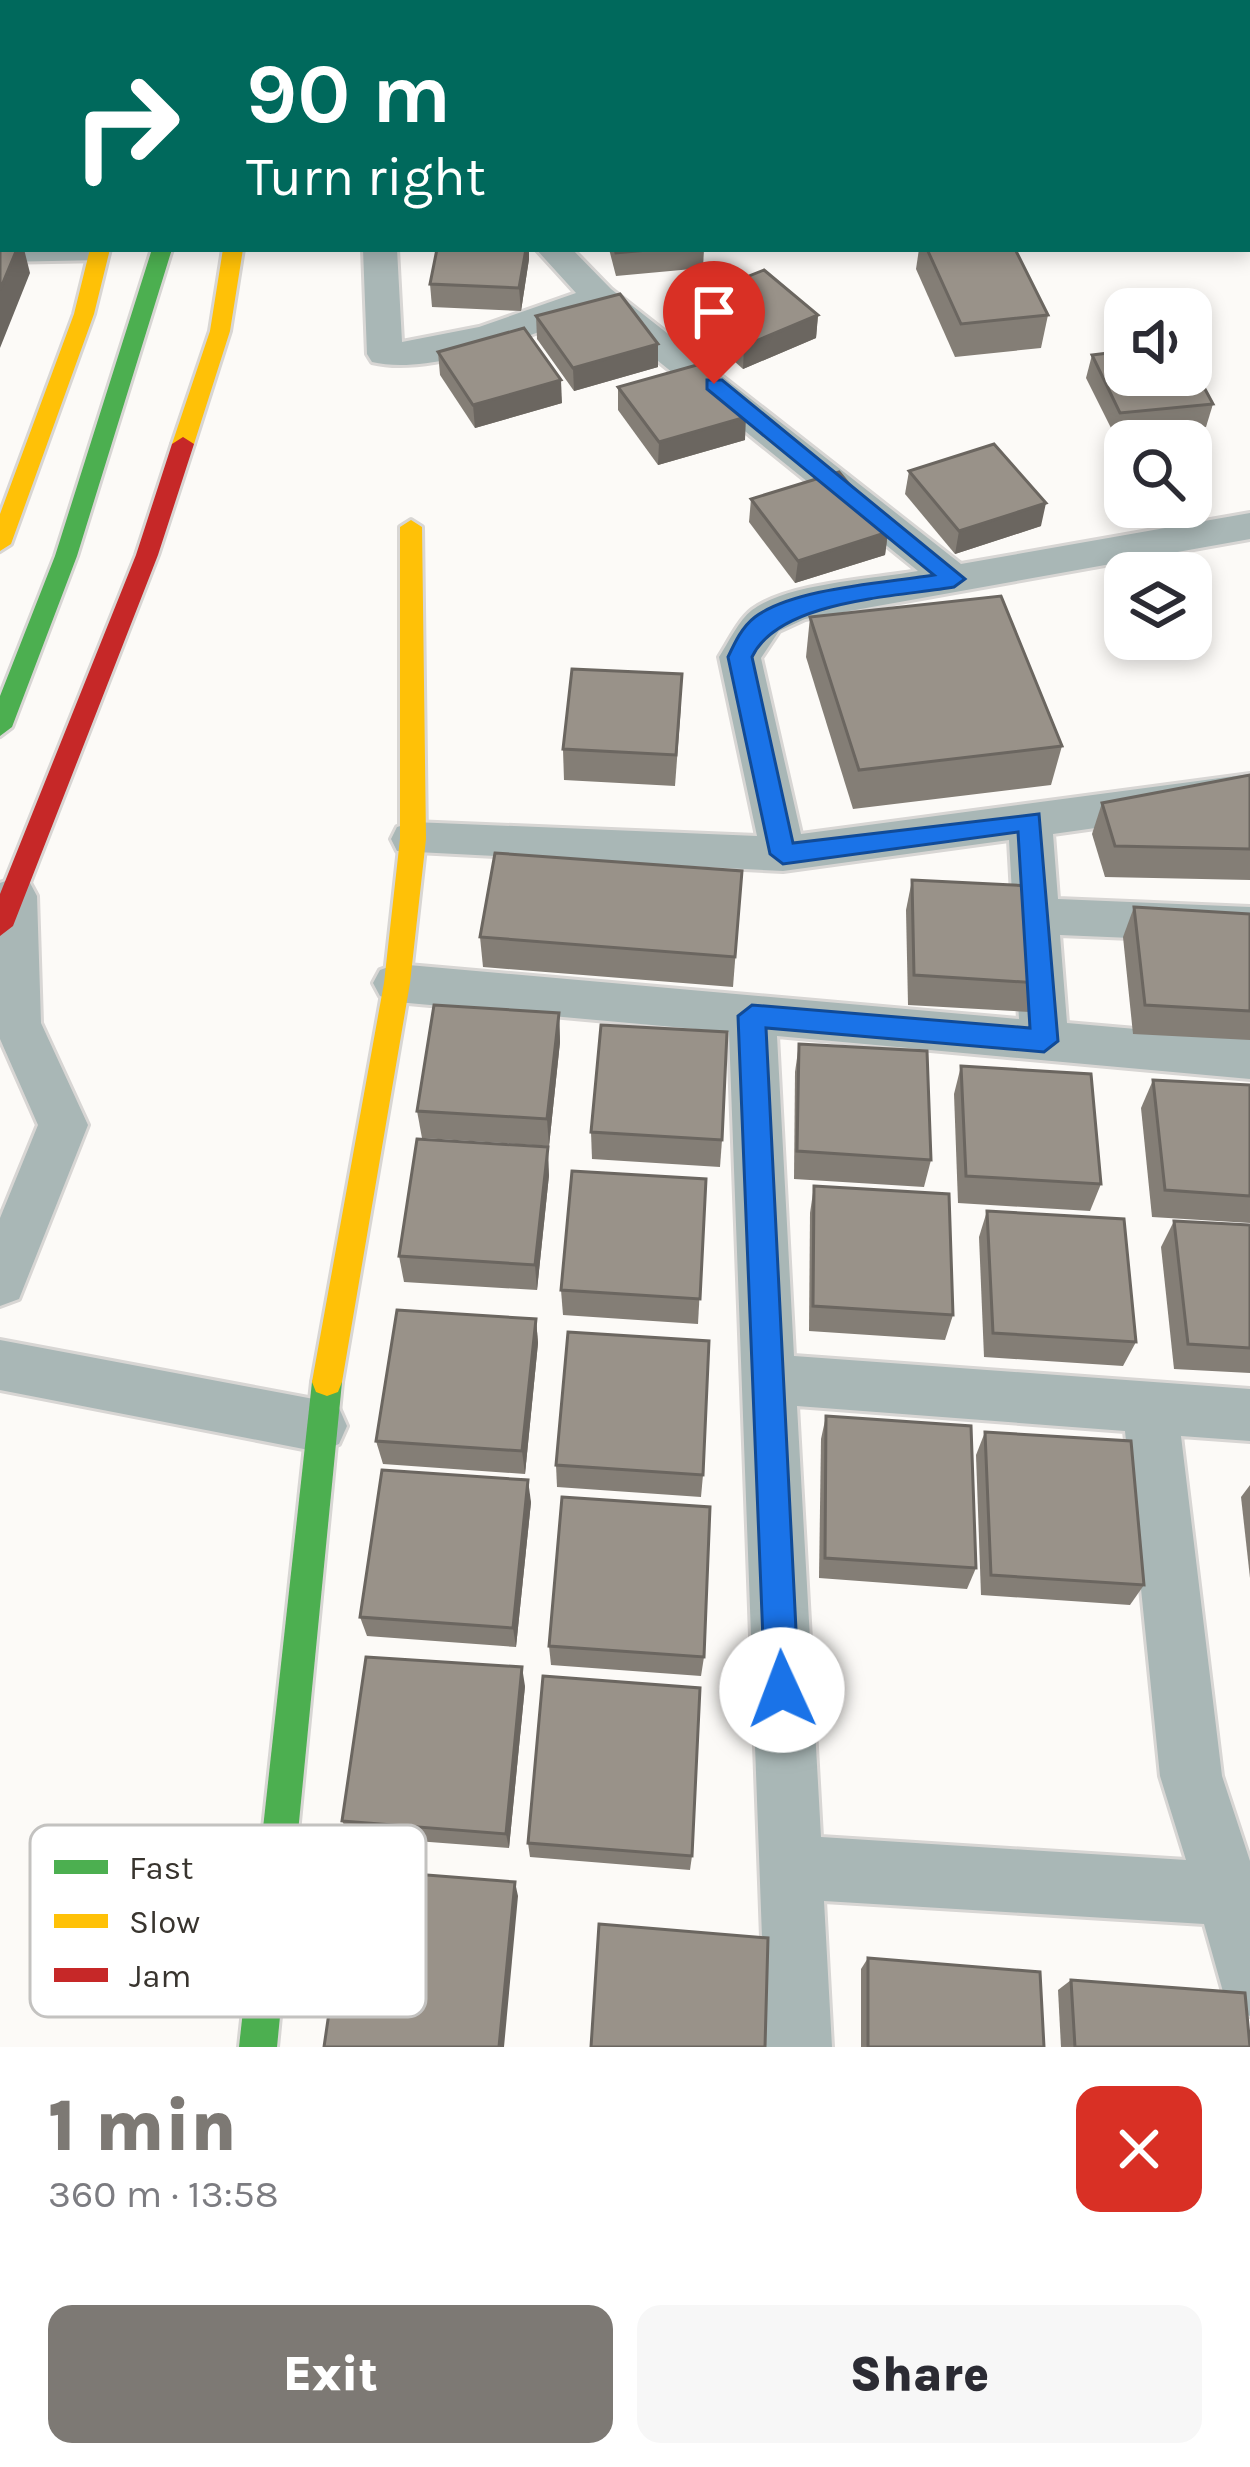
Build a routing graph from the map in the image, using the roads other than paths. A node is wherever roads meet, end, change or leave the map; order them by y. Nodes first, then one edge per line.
1 (161, 252) edge
2 (232, 252) edge
3 (380, 252) edge
4 (556, 252) edge
5 (99, 253) edge
6 (0, 257) edge
7 (598, 296) junction
8 (1250, 526) edge
9 (411, 527) dead end
10 (0, 544) edge
11 (954, 579) junction
12 (0, 727) edge
13 (1250, 790) edge
14 (1030, 821) junction
15 (413, 838) junction
16 (783, 854) junction
17 (7, 911) edge
18 (1036, 916) junction
19 (1250, 925) edge
20 (397, 983) junction
21 (752, 1016) junction
22 (1044, 1041) junction
23 (1250, 1059) edge
24 (0, 1282) edge
25 (0, 1365) edge
26 (768, 1379) junction
27 (1150, 1408) junction
28 (1250, 1415) edge
29 (319, 1426) junction
30 (280, 1825) edge
31 (790, 1867) junction
32 (1229, 1894) junction
33 (1250, 1983) edge
34 (261, 2017) edge
35 (258, 2047) edge
36 (799, 2047) edge

1 - 12 street
2 - 17 street
3 - 7 street
4 - 7 street
5 - 6 lane
5 - 10 street
7 - 11 street
8 - 11 street
9 - 15 street
11 - 16 street
13 - 14 street
14 - 16 street
14 - 18 street
15 - 16 street
15 - 20 street
17 - 24 street
18 - 19 street
18 - 22 street
20 - 21 street
20 - 29 street
21 - 22 street
21 - 26 street
22 - 23 street
25 - 29 street
26 - 27 street
26 - 31 street
27 - 28 street
27 - 32 street
29 - 30 street
31 - 32 street
31 - 36 street
32 - 33 street
34 - 35 street

